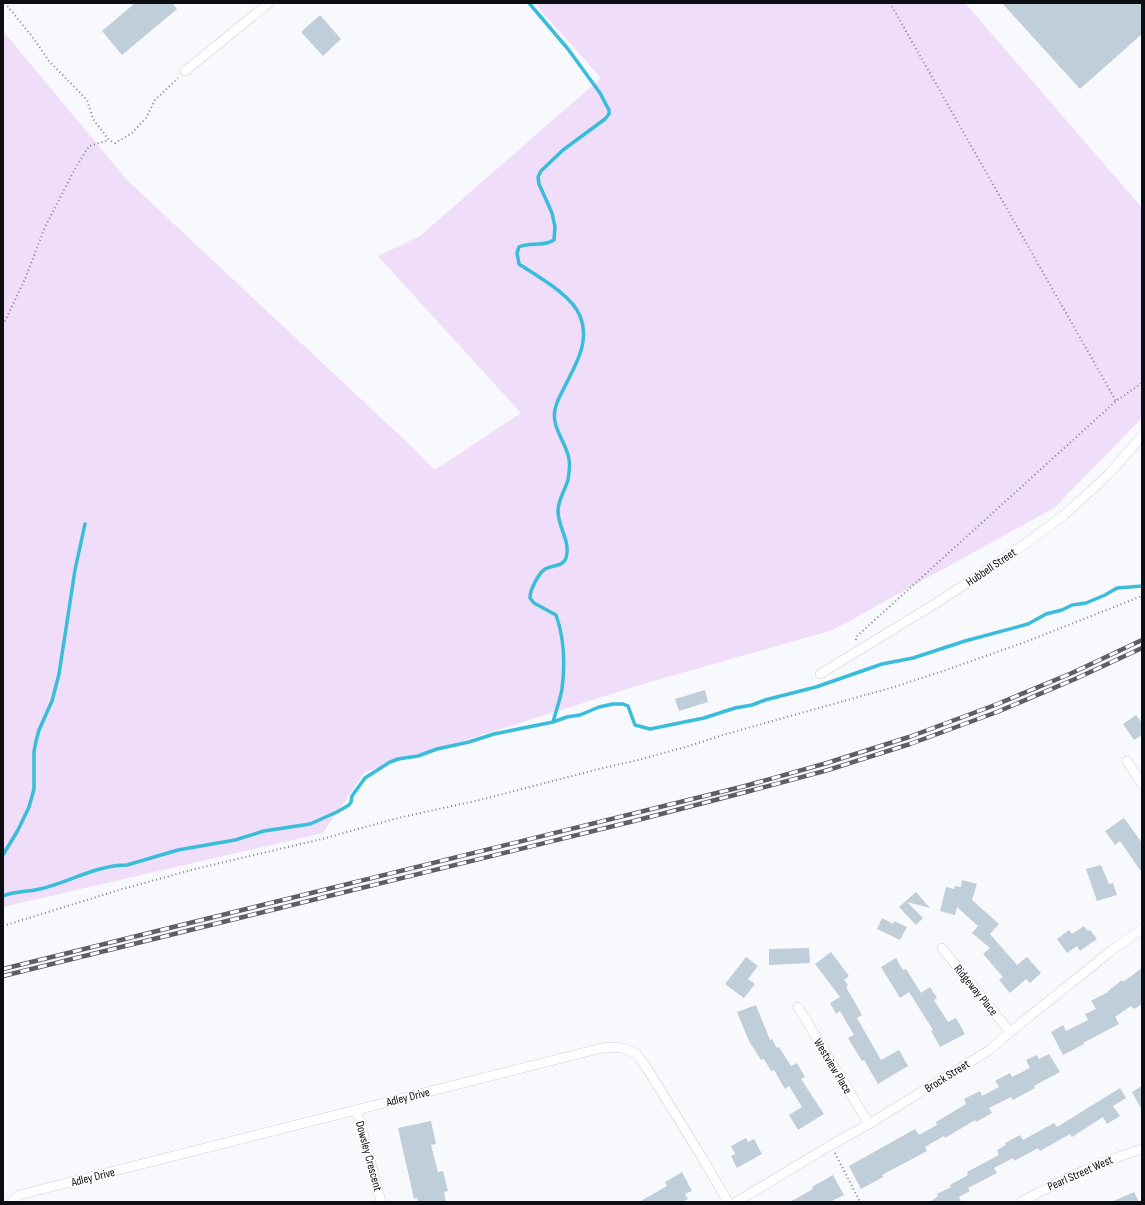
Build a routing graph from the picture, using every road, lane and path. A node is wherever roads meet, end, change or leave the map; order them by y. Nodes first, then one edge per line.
1 (5, 3) edge
2 (269, 3) edge
3 (890, 3) edge
4 (185, 71) joint
5 (109, 140) junction
6 (3, 325) edge
7 (1142, 383) edge
8 (1116, 401) junction
9 (1142, 436) edge
10 (1142, 596) edge
11 (857, 651) junction
12 (820, 674) dead end
13 (1127, 761) dead end
14 (1142, 784) edge
15 (3, 926) edge
16 (1142, 929) edge
17 (942, 948) dead end
18 (798, 1007) dead end
19 (1010, 1032) junction
20 (357, 1110) junction
21 (869, 1124) junction
22 (831, 1145) junction
23 (1142, 1149) edge
24 (12, 1202) edge
25 (381, 1202) edge
26 (728, 1202) edge
27 (736, 1202) edge
28 (860, 1202) edge
29 (1020, 1202) edge

1 - 5 path
2 - 4 street
3 - 8 path
4 - 5 path
5 - 6 path
7 - 8 path
8 - 11 path
9 - 11 street, Hubbell Street
10 - 15 path
11 - 12 street, Hubbell Street
13 - 14 street
16 - 19 street, Brock Street
17 - 19 street, Ridgeway Place
18 - 21 street, Westview Place
19 - 21 street, Brock Street
20 - 24 street, Adley Drive
20 - 25 street, Dowsley Crescent
20 - 26 street, Adley Drive
21 - 22 street, Brock Street
22 - 27 street, Brock Street
22 - 28 path
23 - 29 street, Pearl Street West

